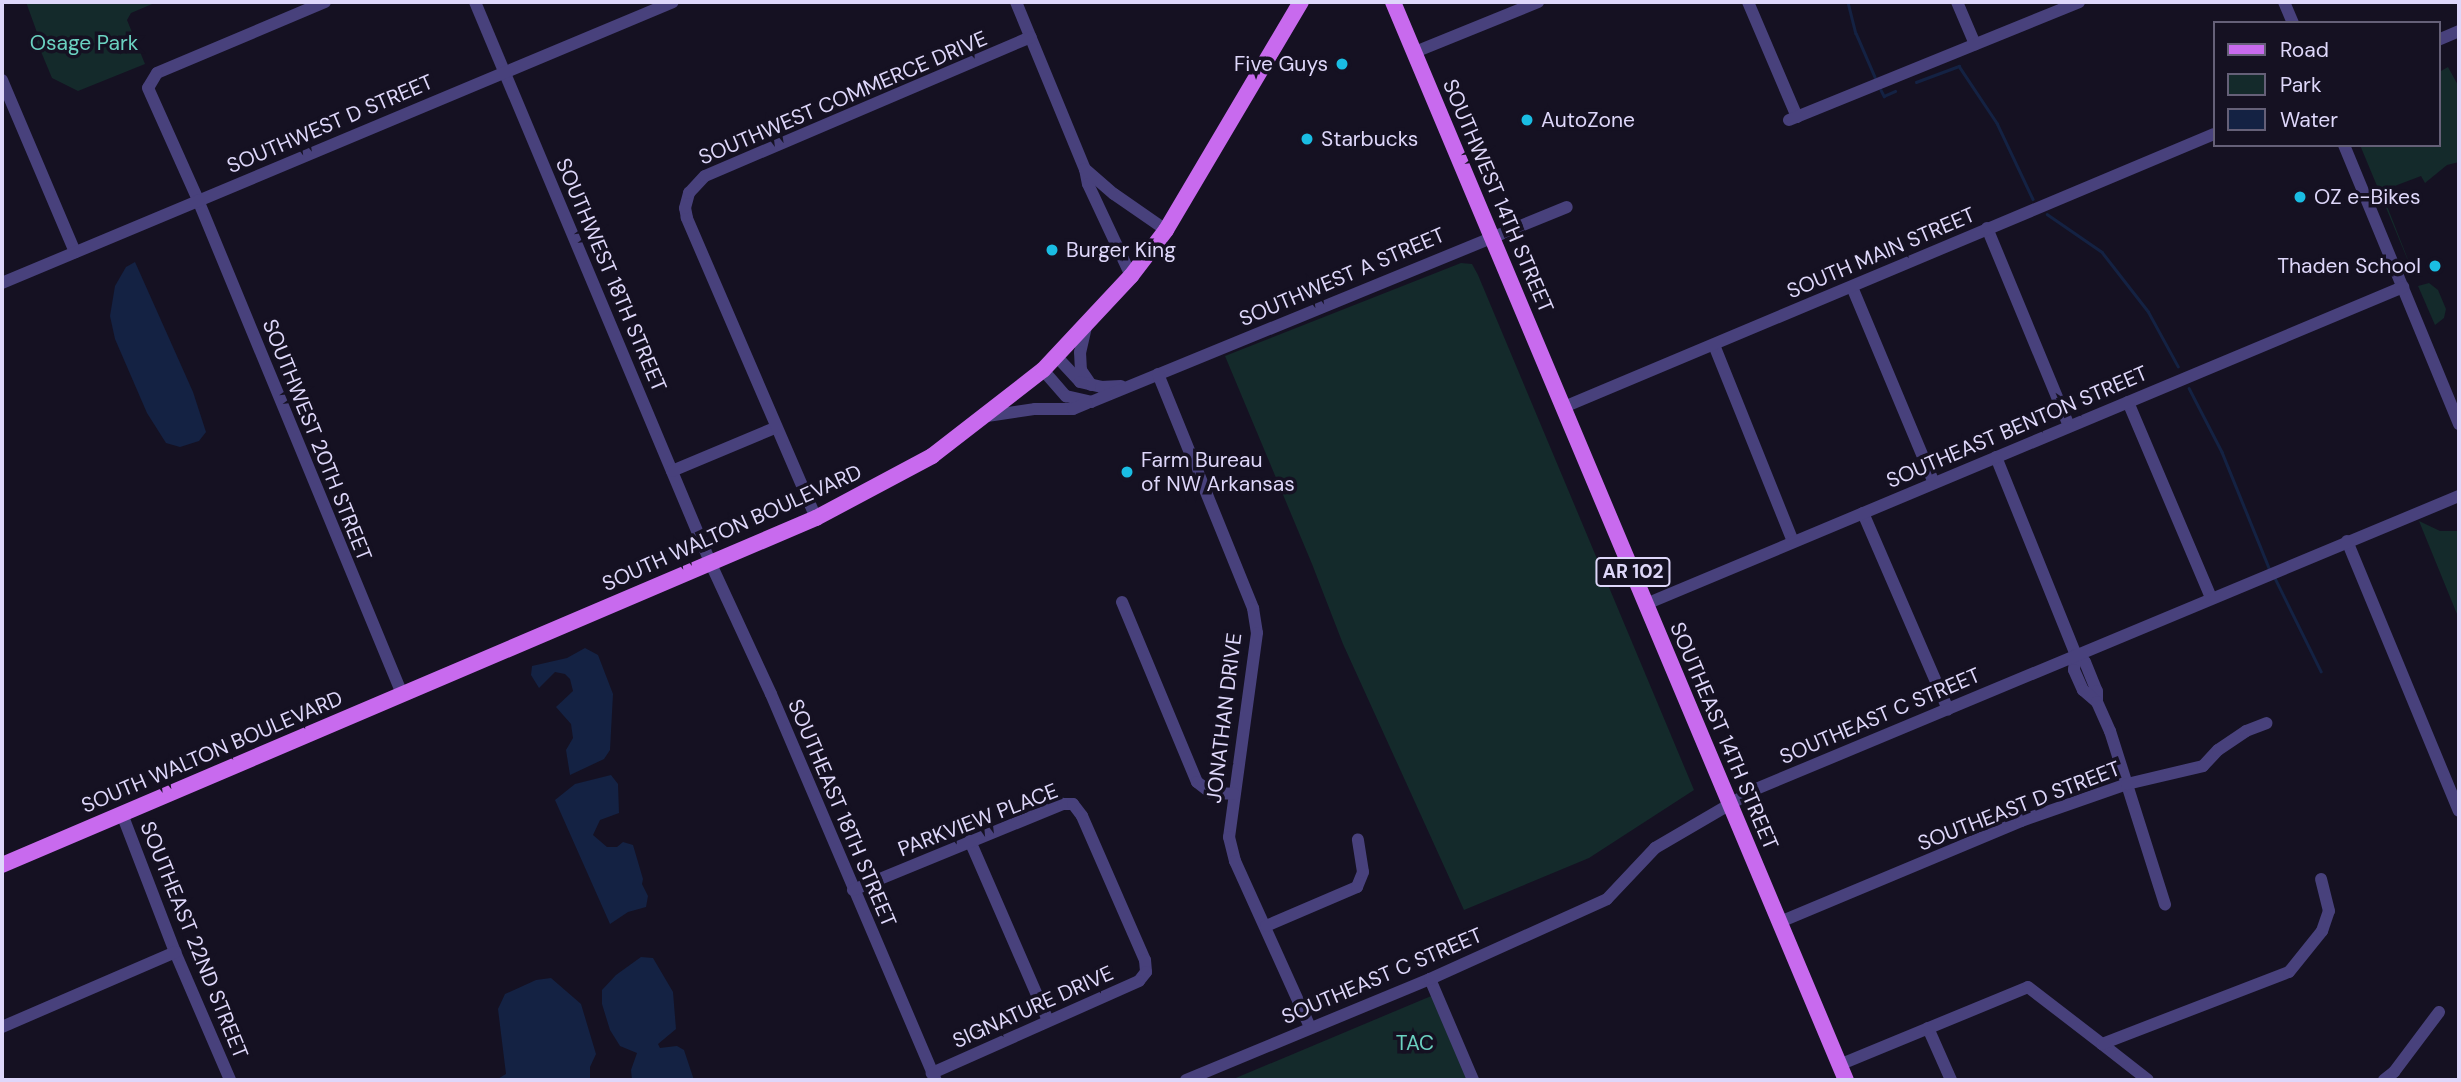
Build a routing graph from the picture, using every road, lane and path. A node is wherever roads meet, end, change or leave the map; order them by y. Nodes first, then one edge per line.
1 (325, 2) edge
2 (475, 2) edge
3 (673, 2) edge
4 (1016, 2) edge
5 (1301, 2) edge
6 (1393, 2) edge
7 (1538, 2) edge
8 (1748, 2) edge
9 (1957, 2) edge
10 (2079, 2) edge
11 (2284, 2) edge
12 (2292, 21) edge
13 (2459, 31) edge
14 (1031, 37) junction
15 (2440, 39) edge
16 (1975, 44) junction
17 (1415, 52) junction
18 (505, 72) junction
19 (2, 80) edge
20 (2212, 135) edge
21 (2345, 147) edge
22 (1085, 169) junction
23 (198, 201) junction
24 (1567, 207) dead end
25 (1987, 228) junction
26 (1166, 230) junction
27 (1492, 235) junction
28 (75, 252) junction
29 (1131, 276) junction
30 (2, 283) edge
31 (1852, 287) junction
32 (2403, 287) junction
33 (1086, 327) junction
34 (1714, 345) junction
35 (1057, 357) junction
36 (1043, 370) junction
37 (1158, 374) junction
38 (1132, 385) junction
39 (1091, 386) junction
40 (1091, 402) junction
41 (2128, 402) junction
42 (1564, 407) junction
43 (988, 416) junction
44 (2459, 424) edge
45 (2069, 426) junction
46 (775, 428) junction
47 (1996, 457) junction
48 (672, 471) junction
49 (1934, 483) junction
50 (2459, 496) edge
51 (1863, 513) junction
52 (816, 518) junction
53 (2347, 541) junction
54 (1793, 542) junction
55 (710, 562) junction
56 (2211, 598) junction
57 (1122, 603) dead end
58 (1646, 604) junction
59 (2076, 655) junction
60 (402, 694) junction
61 (1948, 709) junction
62 (2267, 723) dead end
63 (2127, 784) junction
64 (1234, 793) junction
65 (1731, 805) junction
66 (2459, 811) edge
67 (122, 814) junction
68 (1358, 839) dead end
69 (970, 841) junction
70 (2, 865) edge
71 (2320, 879) dead end
72 (853, 890) junction
73 (2165, 904) dead end
74 (1780, 922) junction
75 (1266, 926) junction
76 (175, 952) junction
77 (1146, 972) joint
78 (1430, 979) junction
79 (2439, 1012) dead end
80 (1048, 1020) junction
81 (2, 1027) edge
82 (1310, 1027) junction
83 (1928, 1028) junction
84 (2102, 1044) junction
85 (1842, 1073) edge
86 (934, 1077) edge
87 (230, 1080) edge
88 (1186, 1080) edge
89 (1473, 1080) edge
90 (1951, 1080) edge
91 (2148, 1080) edge
92 (2384, 1080) edge

1 - 23 street, SOUTHWEST 20TH STREET
2 - 18 street, SOUTHWEST 18TH STREET
3 - 18 street, SOUTHWEST D STREET
4 - 14 street
5 - 26 main road, SOUTH WALTON BOULEVARD
6 - 17 main road, SOUTHWEST 14TH STREET / AR 102
7 - 17 street
8 - 16 street
9 - 16 street
10 - 16 street
11 - 12 street
13 - 15 street
14 - 22 street
14 - 46 street, SOUTHWEST COMMERCE DRIVE
17 - 27 main road, SOUTHWEST 14TH STREET / AR 102
18 - 23 street, SOUTHWEST D STREET
18 - 48 street, SOUTHWEST 18TH STREET
19 - 28 street
20 - 25 street, SOUTH MAIN STREET
21 - 32 street
22 - 26 street
22 - 29 street
23 - 28 street, SOUTHWEST D STREET
23 - 60 street, SOUTHWEST 20TH STREET
24 - 27 street, SOUTHWEST A STREET
25 - 31 street, SOUTH MAIN STREET
25 - 45 street
26 - 29 main road, SOUTH WALTON BOULEVARD
27 - 37 street, SOUTHWEST A STREET
27 - 42 main road, SOUTHWEST 14TH STREET / AR 102
28 - 30 street, SOUTHWEST D STREET
29 - 33 main road, SOUTH WALTON BOULEVARD
31 - 34 street, SOUTH MAIN STREET
31 - 49 street
32 - 41 street, SOUTHEAST BENTON STREET
32 - 44 street
33 - 35 main road, SOUTH WALTON BOULEVARD
33 - 39 street
34 - 42 street, SOUTH MAIN STREET
34 - 54 street
35 - 36 main road, SOUTH WALTON BOULEVARD
35 - 39 street
36 - 40 street
36 - 43 main road, SOUTH WALTON BOULEVARD
37 - 38 street, SOUTHWEST A STREET
37 - 64 street, JONATHAN DRIVE
38 - 39 street, SOUTHWEST A STREET
38 - 40 street, SOUTHWEST A STREET
40 - 43 street, SOUTHWEST A STREET
41 - 45 street, SOUTHEAST BENTON STREET
41 - 56 street
42 - 58 main road, SOUTHEAST 14TH STREET / AR 102
43 - 52 main road, SOUTH WALTON BOULEVARD
45 - 47 street, SOUTHEAST BENTON STREET
46 - 48 street
46 - 52 street, SOUTHWEST COMMERCE DRIVE
47 - 49 street, SOUTHEAST BENTON STREET
47 - 59 street
48 - 55 street, SOUTHWEST 18TH STREET
49 - 51 street, SOUTHEAST BENTON STREET
50 - 53 street, SOUTHEAST C STREET
51 - 54 street, SOUTHEAST BENTON STREET
51 - 61 street
52 - 55 main road, SOUTH WALTON BOULEVARD
53 - 56 street, SOUTHEAST C STREET
53 - 66 street
54 - 58 street, SOUTHEAST BENTON STREET
55 - 60 main road, SOUTH WALTON BOULEVARD
55 - 72 street, SOUTHEAST 18TH STREET
56 - 59 street, SOUTHEAST C STREET
57 - 64 street
58 - 65 main road, SOUTHEAST 14TH STREET / AR 102
59 - 61 street, SOUTHEAST C STREET
59 - 63 street
60 - 67 main road, SOUTH WALTON BOULEVARD
61 - 65 street, SOUTHEAST C STREET
62 - 63 street, SOUTHEAST D STREET
63 - 73 street
63 - 74 street, SOUTHEAST D STREET
64 - 75 street, JONATHAN DRIVE
65 - 74 main road, SOUTHEAST 14TH STREET / AR 102
65 - 78 street, SOUTHEAST C STREET
67 - 70 main road, SOUTH WALTON BOULEVARD
67 - 76 street, SOUTHEAST 22ND STREET
68 - 75 street
69 - 72 street, PARKVIEW PLACE
69 - 77 street, PARKVIEW PLACE
69 - 80 street
71 - 84 street
72 - 86 street, SOUTHEAST 18TH STREET
74 - 85 main road, SOUTHEAST 14TH STREET / AR 102
75 - 82 street, JONATHAN DRIVE
76 - 81 street
76 - 87 street, SOUTHEAST 22ND STREET
77 - 80 street, SIGNATURE DRIVE
78 - 82 street, SOUTHEAST C STREET
78 - 89 street
79 - 92 street
80 - 86 street, SIGNATURE DRIVE
82 - 88 street, SOUTHEAST C STREET
83 - 84 street
83 - 85 street
83 - 90 street
84 - 91 street

